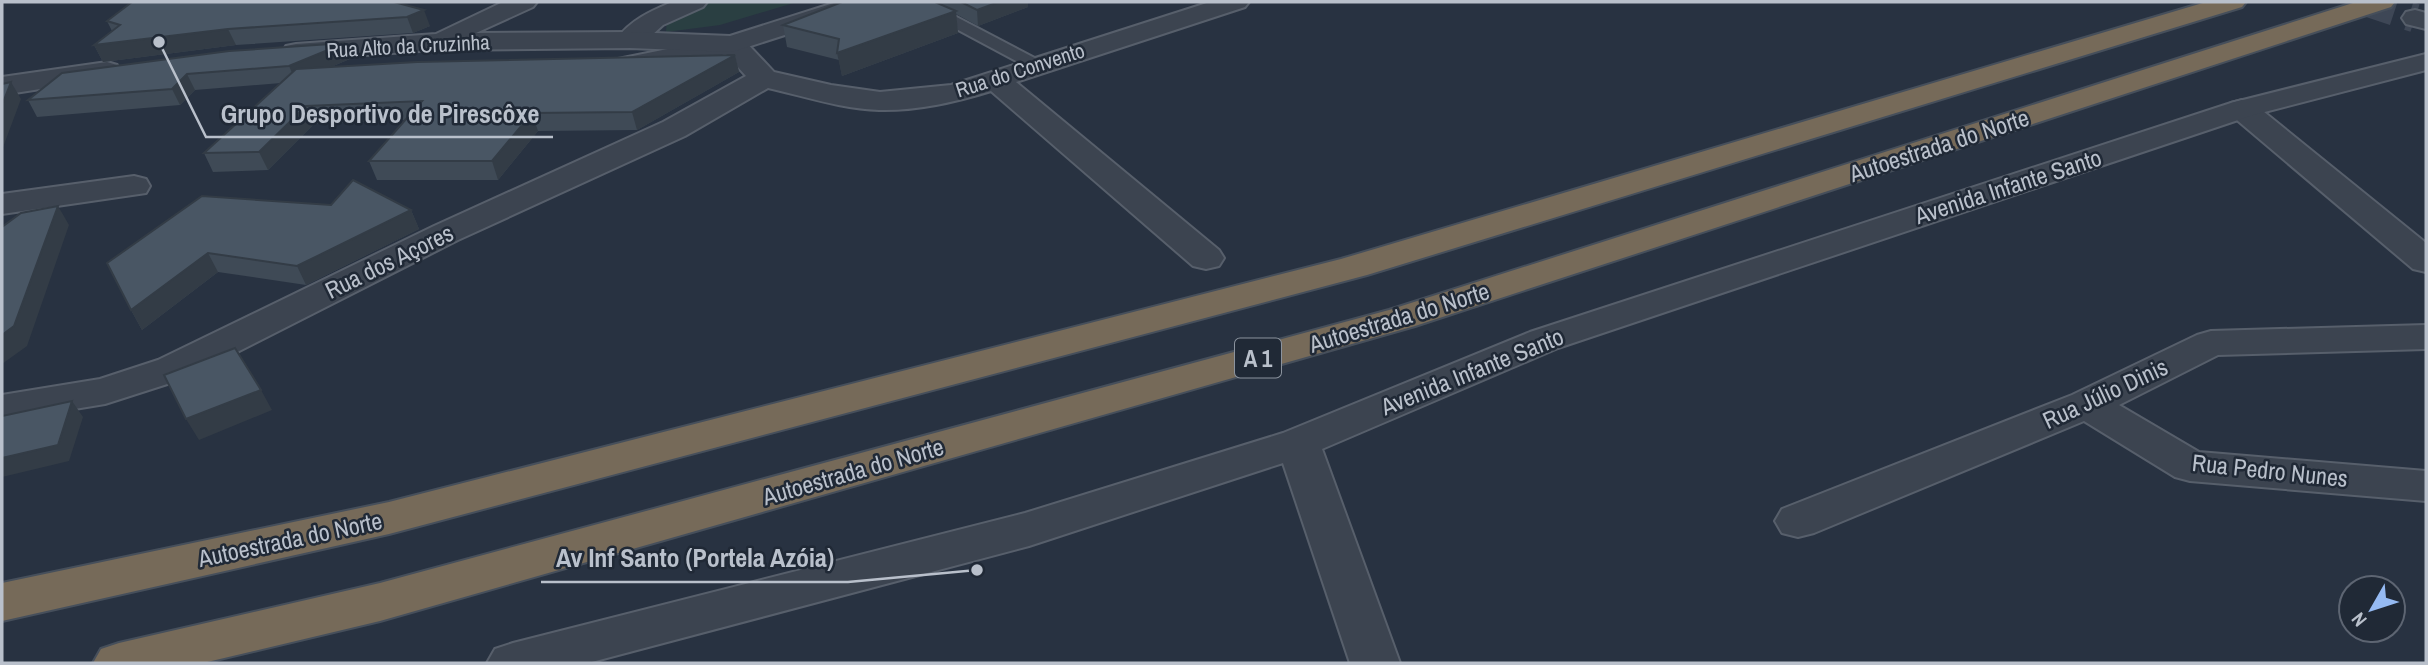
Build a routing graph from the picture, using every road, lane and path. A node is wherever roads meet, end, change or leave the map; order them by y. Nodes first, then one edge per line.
1 (524, 2) edge
2 (694, 2) edge
3 (863, 2) edge
4 (915, 2) edge
5 (1236, 2) edge
6 (2233, 2) edge
7 (2408, 14) edge
8 (630, 40) junction
9 (434, 42) junction
10 (732, 44) junction
11 (274, 53) edge
12 (2426, 62) edge
13 (1038, 65) junction
14 (138, 67) edge
15 (394, 68) edge
16 (764, 78) junction
17 (997, 81) junction
18 (2, 86) edge
19 (2242, 108) junction
20 (134, 186) dead end
21 (2, 204) edge
22 (1206, 258) dead end
23 (2426, 261) edge
24 (2426, 337) edge
25 (2087, 404) junction
26 (2, 408) edge
27 (1298, 443) junction
28 (2426, 486) edge
29 (1798, 521) dead end
30 (2, 602) edge
31 (119, 663) edge
32 (513, 663) edge
33 (1375, 663) edge

1 - 9 street
2 - 8 street
3 - 10 street
4 - 13 lane
5 - 13 street, Rua do Convento
6 - 30 highway, Autoestrada do Norte
7 - 31 highway, Autoestrada do Norte / A 1
8 - 9 street, Rua Alto da Cruzinha
8 - 10 street, Rua Alto da Cruzinha
9 - 11 street, Rua Alto da Cruzinha
10 - 15 street
10 - 16 street
12 - 19 street, Avenida Infante Santo
13 - 17 street, Rua do Convento
14 - 18 street
16 - 17 street, Rua do Convento
16 - 26 street, Rua dos Açores
17 - 22 street
19 - 23 street
19 - 27 street, Avenida Infante Santo
20 - 21 street
24 - 25 street, Rua Júlio Dinis
25 - 28 street, Rua Pedro Nunes
25 - 29 street, Rua Júlio Dinis
27 - 32 street, Avenida Infante Santo
27 - 33 street

